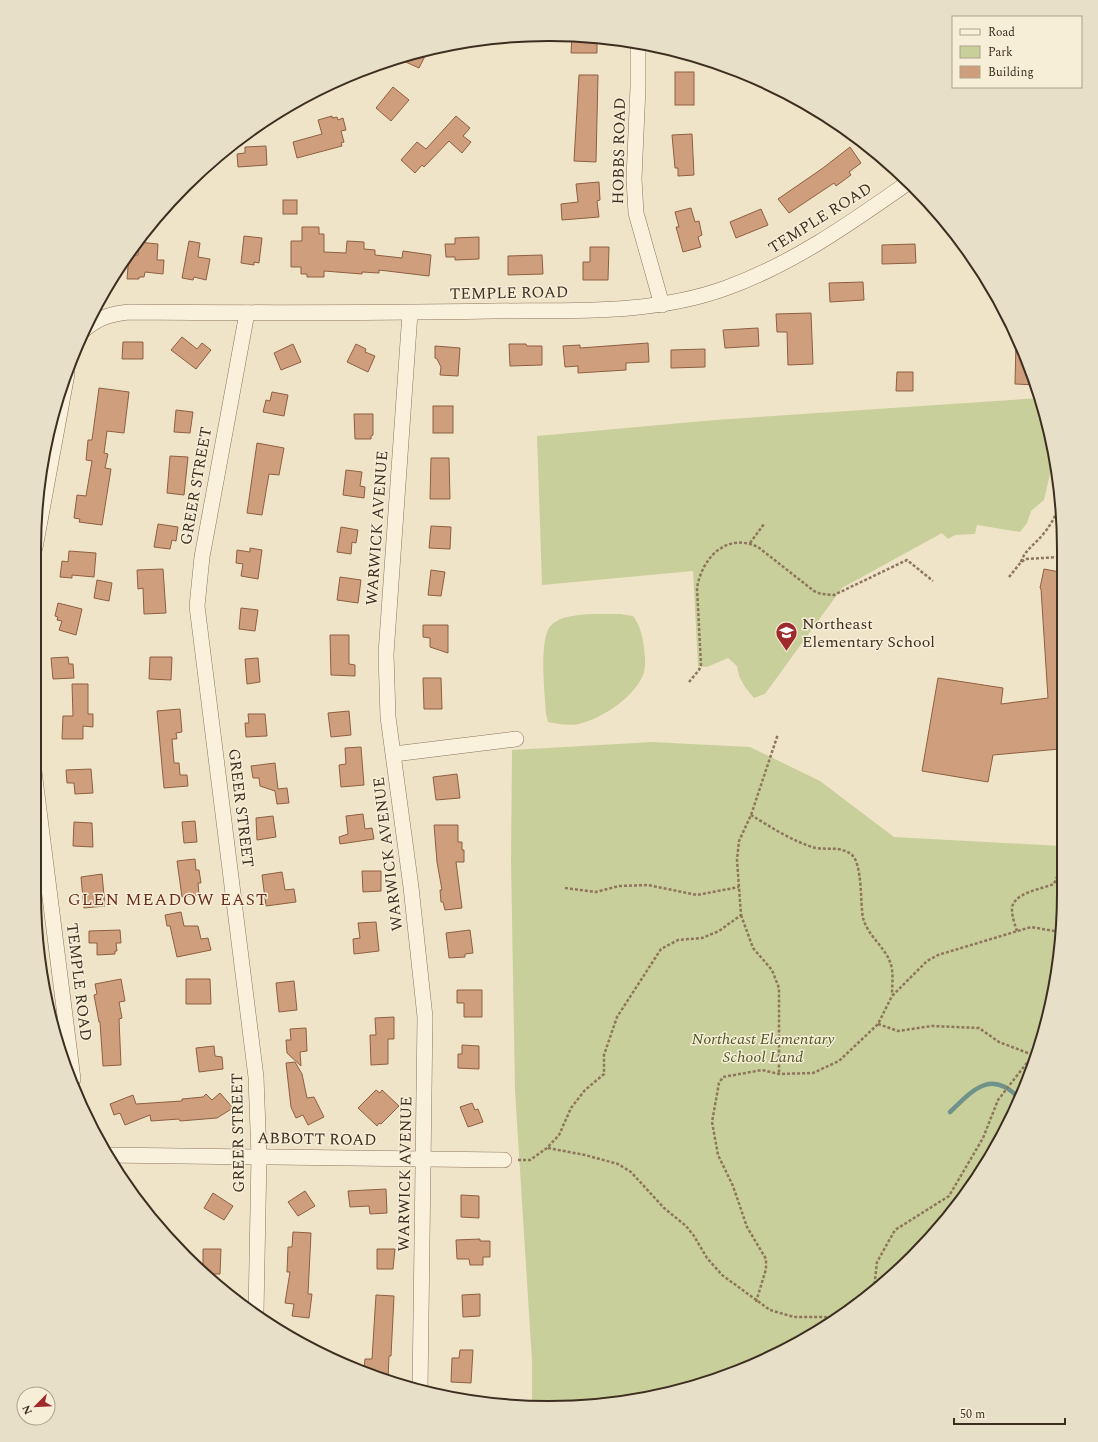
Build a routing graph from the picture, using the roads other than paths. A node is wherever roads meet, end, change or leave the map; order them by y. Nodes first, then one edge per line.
1 (638, 49) edge
2 (903, 186) edge
3 (662, 305) junction
4 (247, 312) junction
5 (410, 313) junction
6 (94, 321) edge
7 (60, 411) edge
8 (43, 504) edge
9 (516, 739) dead end
10 (394, 754) junction
11 (41, 826) edge
12 (71, 1064) edge
13 (114, 1155) edge
14 (259, 1156) junction
15 (423, 1158) junction
16 (504, 1160) road end
17 (256, 1307) edge
18 (420, 1384) edge

1 - 3 street, HOBBS ROAD
2 - 3 street, TEMPLE ROAD
3 - 5 street, TEMPLE ROAD
4 - 5 street, TEMPLE ROAD
4 - 6 street, TEMPLE ROAD
4 - 14 street, GREER STREET
5 - 10 street, WARWICK AVENUE
7 - 8 street
9 - 10 street
10 - 15 street, WARWICK AVENUE
11 - 12 street, TEMPLE ROAD
13 - 14 street, ABBOTT ROAD
14 - 15 street, ABBOTT ROAD
14 - 17 street, GREER STREET
15 - 16 street, ABBOTT ROAD
15 - 18 street, WARWICK AVENUE

